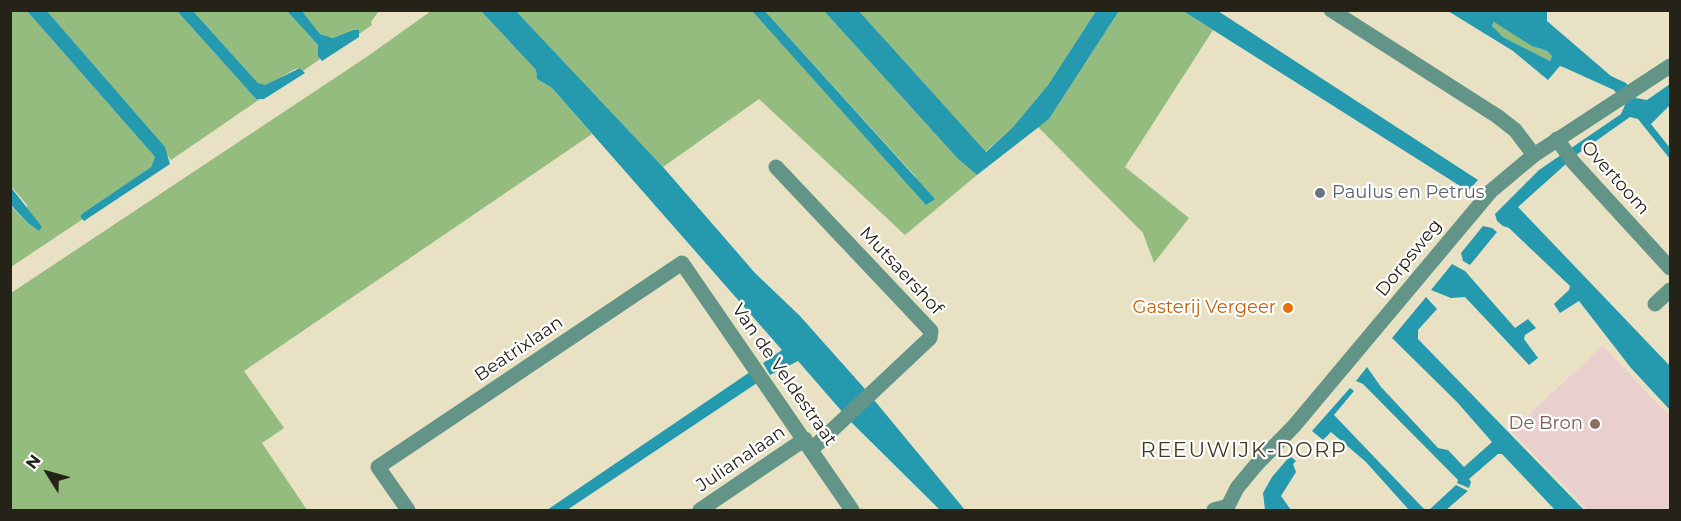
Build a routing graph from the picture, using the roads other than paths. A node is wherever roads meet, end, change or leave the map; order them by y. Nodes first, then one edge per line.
1 (1331, 10) edge
2 (1671, 66) edge
3 (1560, 145) junction
4 (1534, 154) junction
5 (776, 167) dead end
6 (682, 263) joint
7 (1671, 267) edge
8 (1671, 290) edge
9 (1655, 304) dead end
10 (809, 444) junction
11 (1225, 509) edge
12 (408, 510) edge
13 (700, 510) edge
14 (852, 510) edge

1 - 4 street
2 - 3 street, Dorpsweg
3 - 4 street, Dorpsweg
3 - 7 street, Overtoom
4 - 11 street, Dorpsweg
5 - 10 street, Mutsaershof
6 - 10 street, Van de Veldestraat
6 - 12 street, Beatrixlaan
8 - 9 street
10 - 13 street, Julianalaan
10 - 14 street, Van de Veldestraat

